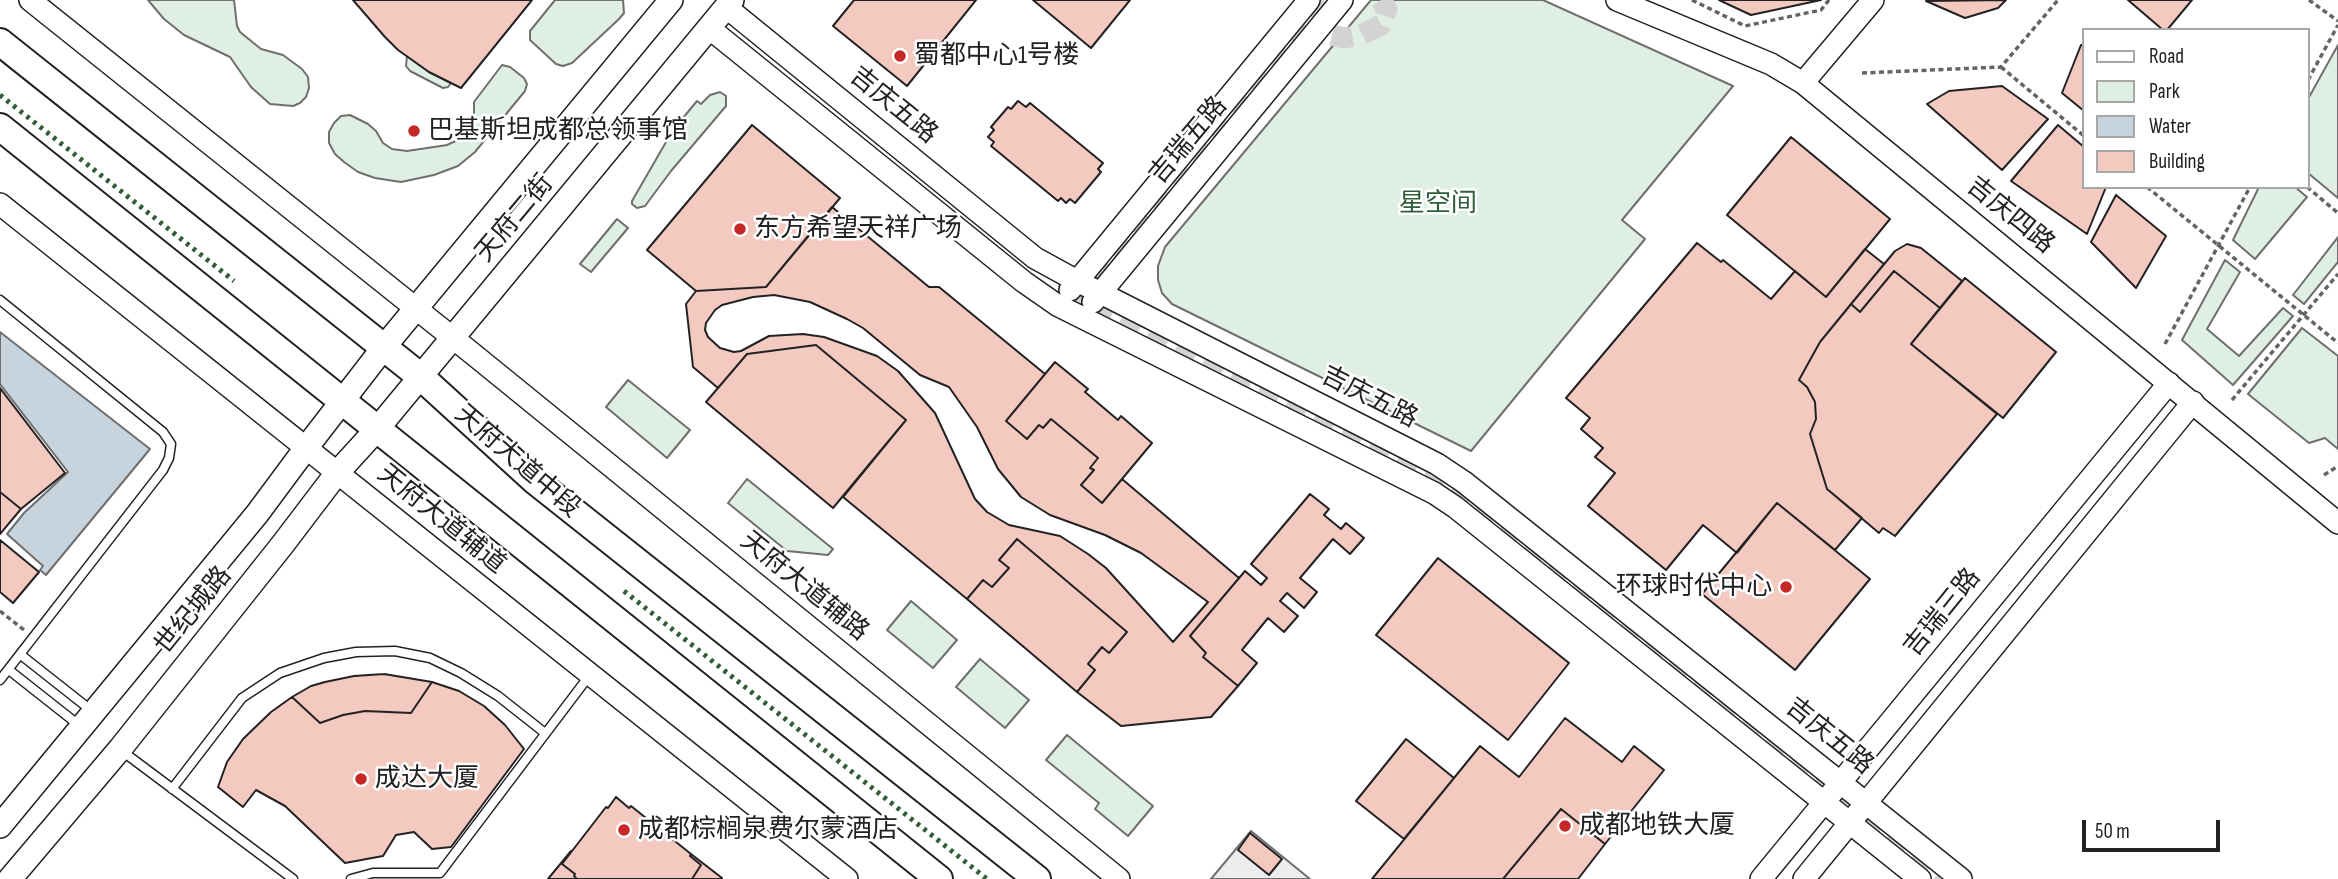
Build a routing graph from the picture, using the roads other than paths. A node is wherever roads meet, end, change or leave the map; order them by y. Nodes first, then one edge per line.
1 (30, 0) edge
2 (671, 0) edge
3 (1309, 0) edge
4 (1342, 0) edge
5 (1617, 0) edge
6 (1873, 0) edge
7 (729, 4) edge
8 (709, 28) junction
9 (0, 42) edge
10 (1804, 83) junction
11 (0, 127) edge
12 (0, 204) edge
13 (1077, 281) junction
14 (1100, 293) junction
15 (0, 300) edge
16 (1057, 305) junction
17 (416, 309) junction
18 (1080, 317) junction
19 (453, 338) junction
20 (384, 347) junction
21 (421, 377) junction
22 (2169, 383) junction
23 (343, 400) junction
24 (2193, 402) junction
25 (378, 428) junction
26 (306, 447) junction
27 (337, 473) junction
28 (2338, 523) edge
29 (21, 654) junction
30 (9, 670) junction
31 (590, 675) junction
32 (0, 680) edge
33 (88, 720) junction
34 (545, 733) junction
35 (120, 749) junction
36 (1841, 782) junction
37 (173, 789) junction
38 (1824, 803) junction
39 (1866, 803) junction
40 (1850, 823) junction
41 (0, 826) edge
42 (10, 879) edge
43 (293, 879) edge
44 (351, 879) edge
45 (847, 879) edge
46 (939, 879) edge
47 (1037, 879) edge
48 (1119, 879) edge
49 (1761, 879) edge
50 (1804, 879) edge
51 (1920, 879) edge
52 (1961, 879) edge

1 - 17 street
2 - 17 main road, 天府二街
3 - 13 street, 吉瑞五路
4 - 14 street, 吉瑞五路
5 - 10 street, 吉庆四路
6 - 10 street
7 - 8 main road, 天府二街
7 - 13 street, 吉庆五路
8 - 16 street, 吉庆五路
8 - 19 main road, 天府二街
9 - 20 main road, 天府大道中段
10 - 22 street, 吉庆四路
11 - 23 main road
12 - 26 street, 天府大道辅道
13 - 14 street, 吉庆五路
13 - 16 street, 吉瑞五路
14 - 18 street, 吉瑞五路
14 - 36 street, 吉庆五路
15 - 29 lane
16 - 18 street, 吉庆五路
17 - 19 street
17 - 20 main road, 天府二街
18 - 38 street, 吉庆五路
19 - 21 main road, 天府二街
19 - 48 street, 天府大道辅路
20 - 21 main road, 天府大道中段
20 - 23 main road, 世纪城路
21 - 25 main road, 世纪城路
21 - 47 main road, 天府大道中段
22 - 24 street, 吉庆四路
22 - 36 street, 吉瑞三路
23 - 25 main road
23 - 26 main road, 世纪城路
24 - 28 street, 吉庆四路
24 - 39 street
25 - 27 main road, 世纪城路
25 - 46 main road
26 - 27 street, 天府大道辅道
26 - 33 main road, 世纪城路
27 - 31 street, 天府大道辅道
27 - 35 main road, 世纪城路
29 - 30 lane
29 - 33 lane
30 - 32 lane
30 - 33 lane
31 - 34 lane
31 - 45 street, 天府大道辅道
33 - 41 main road, 世纪城路
34 - 37 lane
34 - 44 lane
35 - 37 lane
35 - 42 main road, 世纪城路
36 - 38 street, 吉瑞三路
36 - 39 street, 吉庆五路
37 - 43 lane
38 - 40 street, 吉庆五路
38 - 49 street, 吉瑞三路
39 - 40 street
39 - 52 street, 吉庆五路
40 - 50 street
40 - 51 street, 吉庆五路

